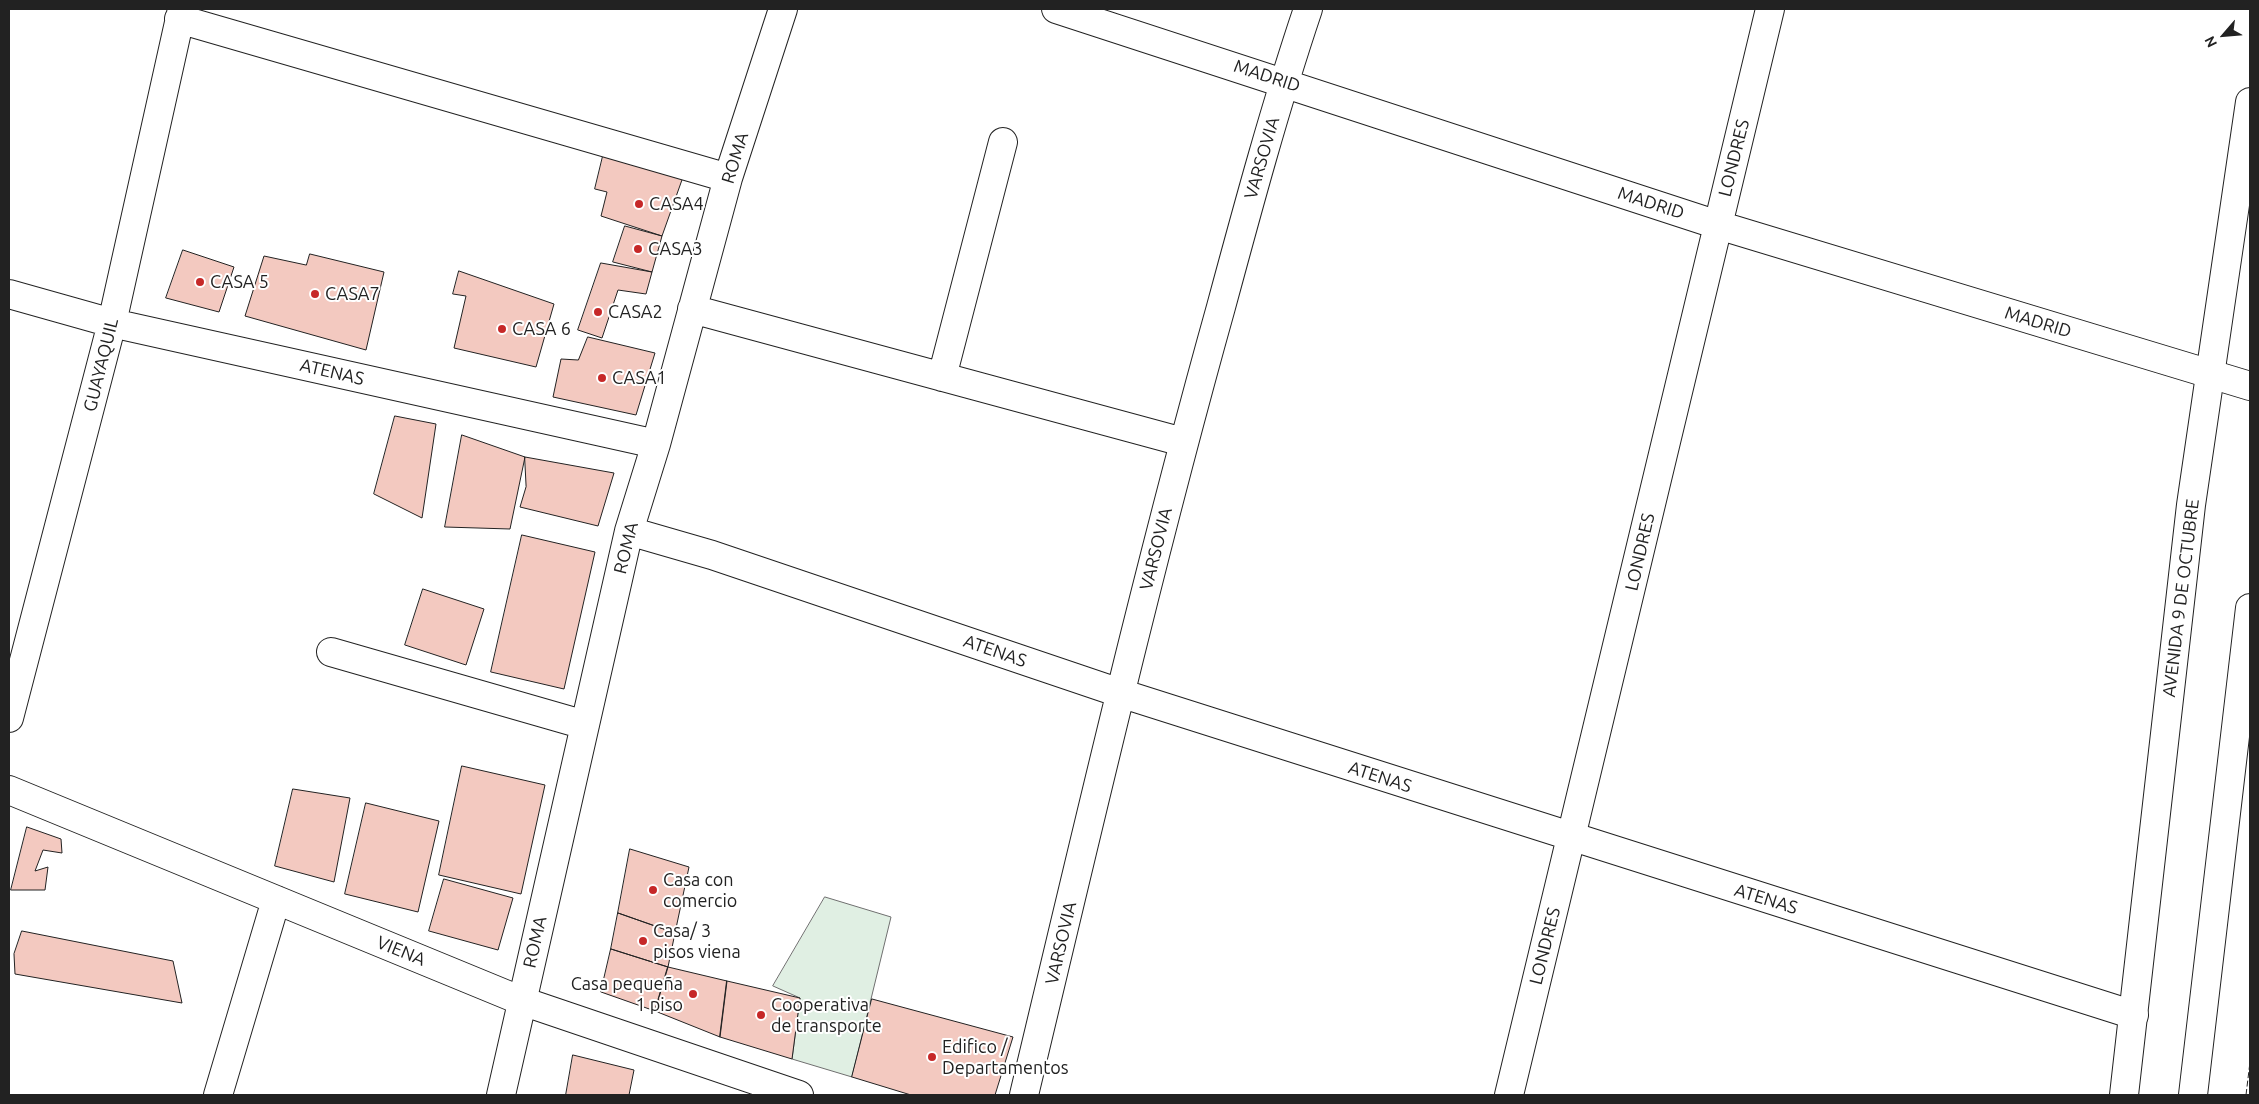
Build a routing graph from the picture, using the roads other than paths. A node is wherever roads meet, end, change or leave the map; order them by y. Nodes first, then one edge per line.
1 (782, 9) edge
2 (1056, 9) edge
3 (1308, 9) edge
4 (1770, 9) edge
5 (180, 14) edge
6 (1283, 82) junction
7 (2250, 102) edge
8 (1003, 142) dead end
9 (728, 178) junction
10 (1718, 225) junction
11 (9, 294) edge
12 (692, 309) junction
13 (112, 323) junction
14 (2210, 375) junction
15 (942, 377) junction
16 (2250, 386) edge
17 (1183, 442) junction
18 (656, 444) junction
19 (629, 530) junction
20 (2250, 608) edge
21 (331, 652) dead end
22 (1120, 693) junction
23 (9, 718) edge
24 (585, 725) junction
25 (9, 790) edge
26 (1572, 838) junction
27 (276, 900) junction
28 (522, 1001) junction
29 (2134, 1015) junction
30 (218, 1095) edge
31 (501, 1095) edge
32 (799, 1095) edge
33 (1024, 1095) edge
34 (1509, 1095) edge
35 (2124, 1095) edge
36 (2193, 1095) edge

1 - 9 street, ROMA
2 - 6 street, MADRID
3 - 6 street, VARSOVIA
4 - 10 street, LONDRES
5 - 9 street
5 - 13 street, GUAYAQUIL
6 - 10 street, MADRID
6 - 17 street, VARSOVIA
7 - 14 street, AVENIDA 9 DE OCTUBRE
8 - 15 street
9 - 12 street, ROMA
10 - 14 street, MADRID
10 - 26 street, LONDRES
11 - 13 street, ATENAS
12 - 15 street
12 - 18 street, ROMA
13 - 18 street, ATENAS
13 - 23 street, GUAYAQUIL
14 - 16 street, MADRID
14 - 29 street, AVENIDA 9 DE OCTUBRE
15 - 17 street
17 - 22 street, VARSOVIA
18 - 19 street, ROMA
19 - 22 street, ATENAS
19 - 24 street, ROMA
20 - 36 street
21 - 24 street
22 - 26 street, ATENAS
22 - 33 street, VARSOVIA
24 - 28 street, ROMA
25 - 27 street, VIENA
26 - 29 street, ATENAS
26 - 34 street, LONDRES
27 - 28 street, VIENA
27 - 30 street
28 - 31 street, ROMA
28 - 32 street, VIENA
29 - 35 street, AVENIDA 9 DE OCTUBRE

